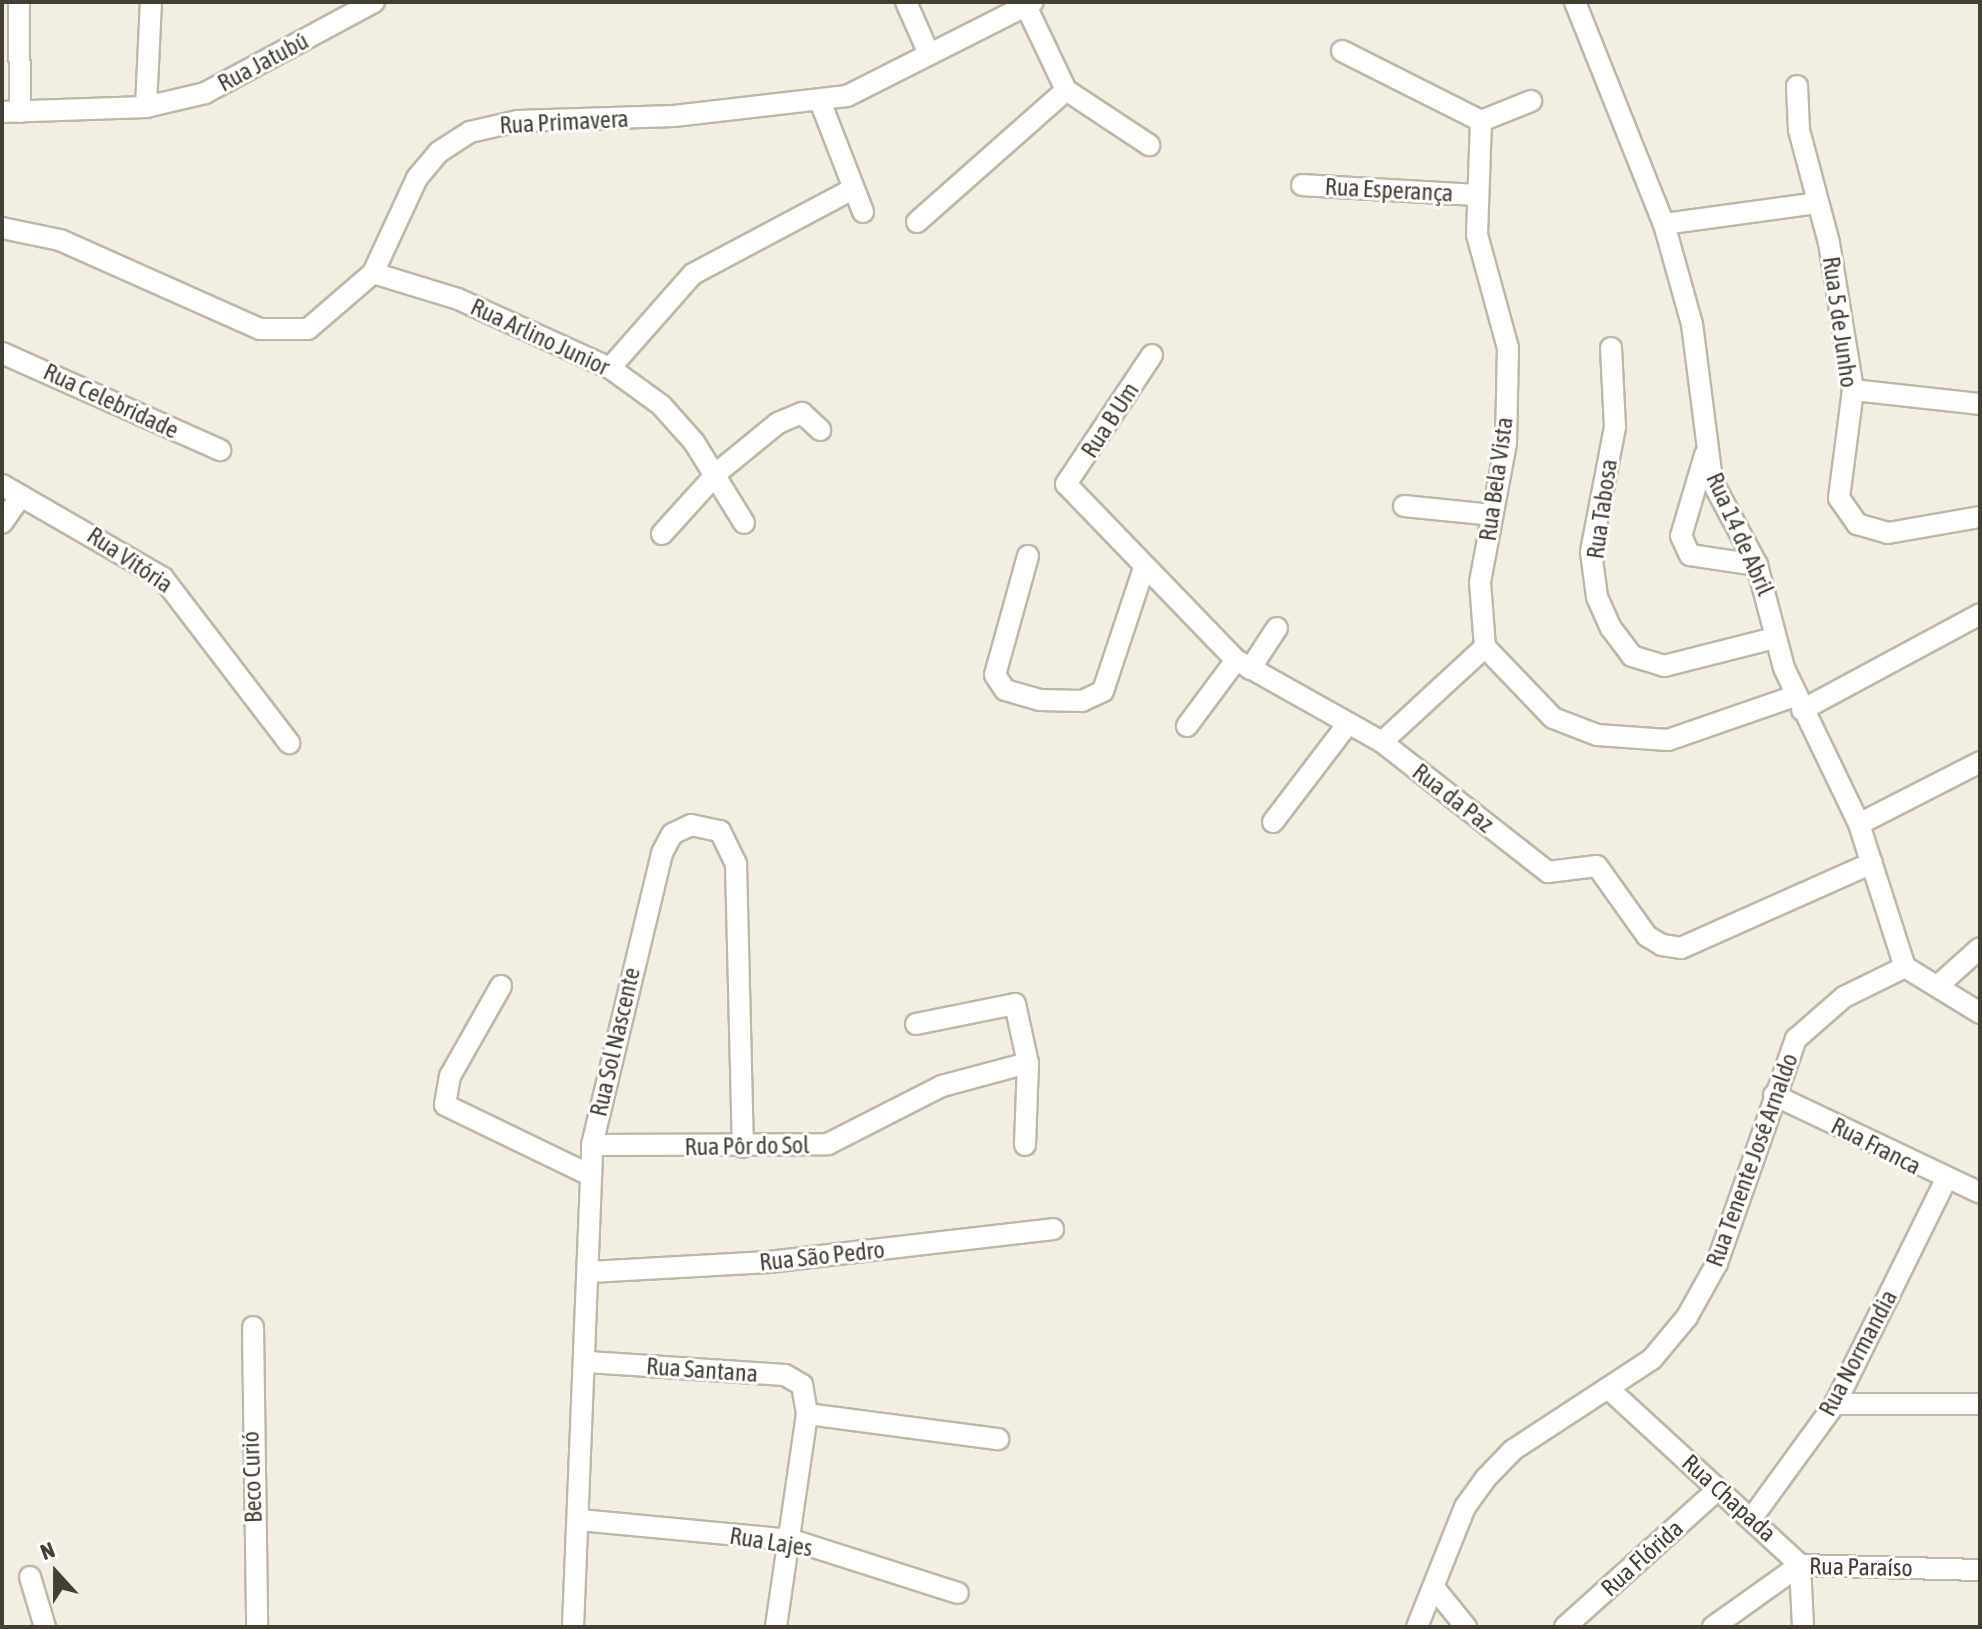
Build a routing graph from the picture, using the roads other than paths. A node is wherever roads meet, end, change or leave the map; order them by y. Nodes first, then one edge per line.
1 (19, 2) edge
2 (151, 2) edge
3 (374, 2) edge
4 (906, 2) edge
5 (1575, 2) edge
6 (1030, 4) edge
7 (1342, 51) dead end
8 (929, 54) junction
9 (1797, 86) dead end
10 (1066, 90) junction
11 (820, 101) junction
12 (1531, 101) dead end
13 (146, 107) junction
14 (11, 112) edge
15 (1481, 121) junction
16 (1149, 145) dead end
17 (1302, 185) dead end
18 (851, 190) junction
19 (1476, 195) junction
20 (1818, 203) junction
21 (863, 212) dead end
22 (917, 222) dead end
23 (1664, 224) junction
24 (2, 228) edge
25 (373, 273) junction
26 (1611, 348) dead end
27 (2, 353) edge
28 (1152, 355) dead end
29 (610, 368) junction
30 (1853, 390) junction
31 (1980, 404) edge
32 (820, 430) dead end
33 (220, 450) dead end
34 (1706, 452) junction
35 (718, 472) junction
36 (1066, 484) joint
37 (2, 485) edge
38 (21, 496) junction
39 (1404, 506) dead end
40 (1492, 515) junction
41 (1980, 517) edge
42 (2, 523) edge
43 (744, 523) dead end
44 (662, 534) dead end
45 (1028, 556) dead end
46 (1757, 565) junction
47 (1144, 568) junction
48 (1980, 614) edge
49 (1277, 628) dead end
50 (1775, 638) junction
51 (1485, 647) junction
52 (1243, 664) junction
53 (1798, 703) junction
54 (1347, 725) junction
55 (1187, 726) dead end
56 (1382, 742) junction
57 (289, 743) dead end
58 (1980, 762) edge
59 (1273, 822) dead end
60 (1859, 824) junction
61 (1872, 863) junction
62 (1980, 948) edge
63 (1905, 967) junction
64 (1941, 983) junction
65 (501, 986) dead end
66 (1980, 1013) edge
67 (916, 1024) dead end
68 (1028, 1063) junction
69 (1774, 1095) junction
70 (592, 1145) junction
71 (1025, 1145) dead end
72 (743, 1147) junction
73 (588, 1174) junction
74 (1945, 1181) junction
75 (1980, 1193) edge
76 (1053, 1229) dead end
77 (590, 1272) junction
78 (253, 1327) dead end
79 (588, 1362) junction
80 (1611, 1391) junction
81 (806, 1404) junction
82 (1835, 1404) junction
83 (1980, 1404) edge
84 (998, 1439) dead end
85 (1718, 1489) junction
86 (1754, 1515) junction
87 (579, 1520) junction
88 (792, 1540) junction
89 (1800, 1565) junction
90 (1980, 1570) edge
91 (30, 1577) dead end
92 (1436, 1590) junction
93 (958, 1593) dead end
94 (45, 1627) edge
95 (257, 1627) edge
96 (573, 1627) edge
97 (776, 1627) edge
98 (1417, 1627) edge
99 (1466, 1627) edge
100 (1565, 1627) edge
101 (1713, 1627) edge
102 (1803, 1627) edge

1 - 14 street
2 - 13 street
3 - 13 street, Rua Jatubú
4 - 8 street
5 - 23 street, Rua 14 de Abril
6 - 8 street, Rua Primavera
6 - 10 street
7 - 15 street
8 - 11 street, Rua Primavera
9 - 20 street, Rua 5 de Junho
10 - 16 street
10 - 22 street
11 - 18 street
11 - 25 street, Rua Primavera
12 - 15 street
13 - 14 street, Rua Jatubú
15 - 19 street, Rua Bela Vista
17 - 19 street, Rua Esperança
18 - 21 street
18 - 29 street
19 - 40 street, Rua Bela Vista
20 - 23 street
20 - 30 street, Rua 5 de Junho
23 - 34 street, Rua 14 de Abril
24 - 25 street, Rua Primavera
25 - 29 street, Rua Arlino Junior
26 - 50 street, Rua Tabosa
27 - 33 street, Rua Celebridade
28 - 36 street, Rua B Um
29 - 35 street, Rua Arlino Junior
30 - 31 street
30 - 41 street, Rua 5 de Junho
32 - 35 street
34 - 46 street, Rua 14 de Abril
34 - 46 street
35 - 43 street, Rua Arlino Junior
35 - 44 street
36 - 47 street, Rua da Paz
37 - 38 street, Rua Vitória
38 - 42 street
38 - 57 street, Rua Vitória
39 - 40 street
40 - 51 street, Rua Bela Vista
45 - 47 street
46 - 50 street, Rua 14 de Abril
47 - 52 street, Rua da Paz
48 - 53 street
49 - 52 street
50 - 53 street, Rua 14 de Abril
51 - 53 street
51 - 56 street
52 - 54 street, Rua da Paz
52 - 55 street
53 - 60 street, Rua 14 de Abril
54 - 56 street, Rua da Paz
54 - 59 street
56 - 61 street, Rua da Paz
58 - 60 street
60 - 61 street, Rua 14 de Abril
61 - 63 street, Rua 14 de Abril
62 - 64 street
63 - 64 street
63 - 69 street, Rua Tenente José Arnaldo
64 - 66 street
65 - 73 street
67 - 68 street
68 - 71 street
68 - 72 street, Rua Pôr do Sol
69 - 74 street, Rua Franca
69 - 80 street, Rua Tenente José Arnaldo
70 - 72 street, Rua Pôr do Sol
70 - 72 street, Rua Sol Nascente
70 - 73 street, Rua Sol Nascente
73 - 77 street, Rua Sol Nascente
74 - 75 street, Rua Franca
74 - 82 street, Rua Normandia
76 - 77 street, Rua São Pedro
77 - 79 street, Rua Sol Nascente
78 - 95 street, Beco Curió
79 - 81 street, Rua Santana
79 - 87 street, Rua Sol Nascente
80 - 85 street, Rua Chapada
80 - 92 street, Rua Tenente José Arnaldo
81 - 84 street, Rua Santana
81 - 88 street
82 - 83 street
82 - 86 street, Rua Normandia
85 - 86 street, Rua Chapada
85 - 100 street, Rua Flórida
86 - 89 street, Rua Chapada
87 - 88 street, Rua Lajes
87 - 96 street, Rua Sol Nascente
88 - 93 street, Rua Lajes
88 - 97 street
89 - 90 street, Rua Paraíso
89 - 101 street, Rua Paraíso
89 - 102 street
91 - 94 street
92 - 98 street, Rua Tenente José Arnaldo
92 - 99 street

